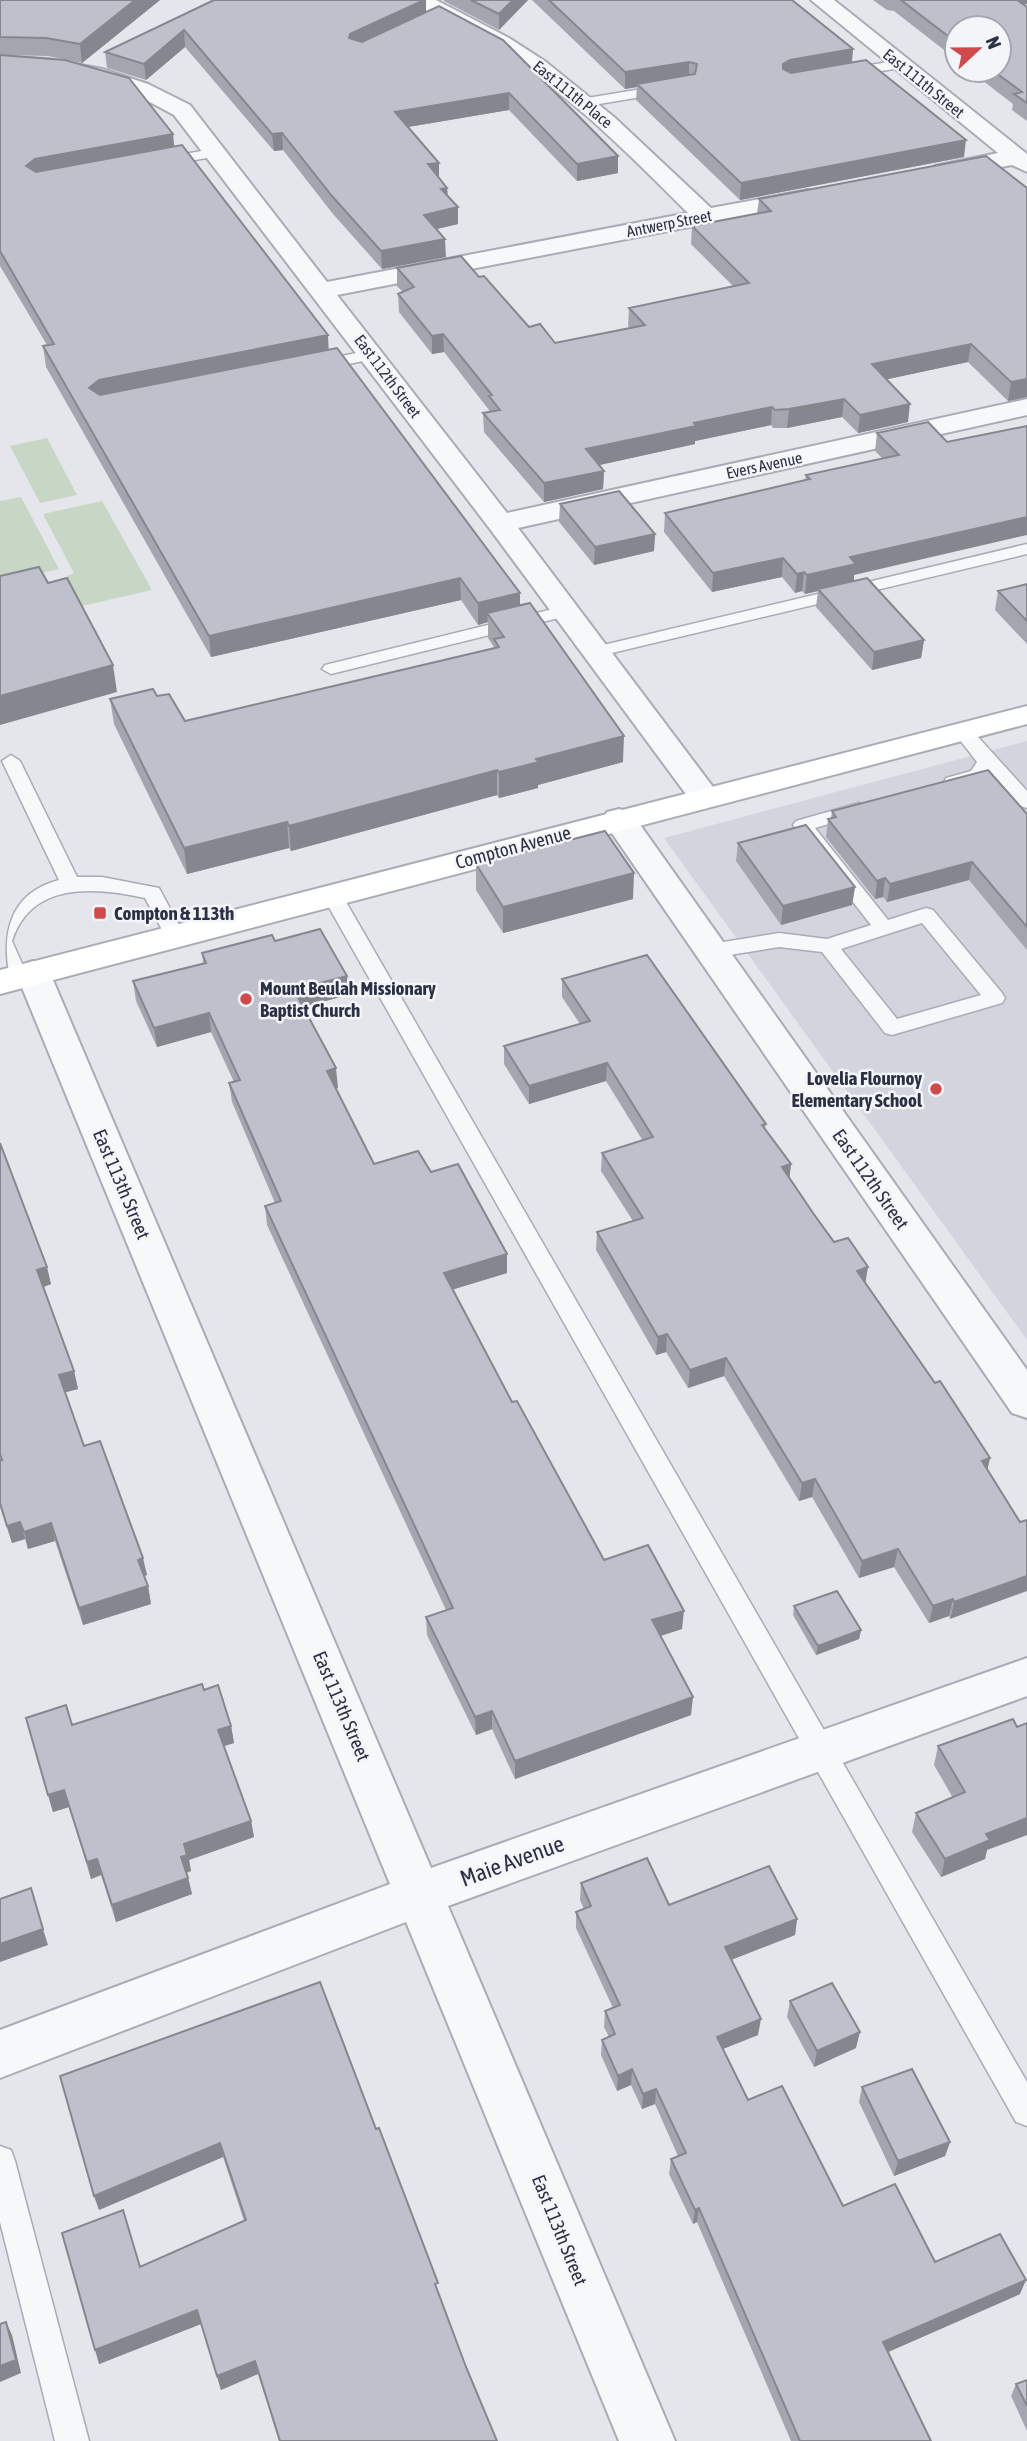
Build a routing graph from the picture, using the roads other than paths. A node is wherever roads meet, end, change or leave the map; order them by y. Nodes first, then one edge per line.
1 (419, 0) edge
2 (821, 0) edge
3 (0, 64) edge
4 (901, 64) junction
5 (826, 76) edge
6 (676, 87) edge
7 (587, 102) junction
8 (218, 152) junction
9 (1022, 161) edge
10 (153, 164) edge
11 (922, 175) edge
12 (827, 193) edge
13 (705, 216) junction
14 (322, 290) junction
15 (372, 355) junction
16 (304, 368) edge
17 (1027, 407) edge
18 (500, 523) junction
19 (1027, 549) edge
20 (565, 611) junction
21 (595, 652) junction
22 (331, 669) dead end
23 (1027, 715) edge
24 (962, 732) junction
25 (11, 761) dead end
26 (982, 768) junction
27 (938, 786) edge
28 (705, 798) junction
29 (884, 802) edge
30 (1027, 802) edge
31 (619, 819) junction
32 (70, 882) junction
33 (332, 895) junction
34 (884, 928) junction
35 (175, 936) junction
36 (828, 946) junction
37 (711, 951) junction
38 (17, 977) edge
39 (1027, 1402) edge
40 (1027, 1677) edge
41 (823, 1750) junction
42 (421, 1894) junction
43 (0, 2054) edge
44 (1027, 2111) edge
45 (0, 2161) edge
46 (72, 2441) edge
47 (647, 2441) edge

1 - 7 street, East 111th Place
2 - 4 street, East 111th Street
3 - 8 street, East 112th Street
4 - 5 lane
4 - 9 street, East 111th Street
6 - 7 lane
7 - 13 street, East 111th Place
8 - 10 lane
8 - 14 street, East 112th Street
9 - 11 street
12 - 13 street, Antwerp Street
13 - 14 street, Antwerp Street
14 - 15 street, East 112th Street
15 - 16 lane
15 - 18 street, East 112th Street
17 - 18 street, Evers Avenue
18 - 20 street, East 112th Street
19 - 21 lane
20 - 21 street, East 112th Street
20 - 22 lane
21 - 28 street, East 112th Street
23 - 24 main road, Compton Avenue
24 - 26 lane
24 - 28 main road, Compton Avenue
25 - 32 lane
26 - 27 lane
26 - 30 lane
28 - 31 main road, Compton Avenue
29 - 34 lane
31 - 33 main road, Compton Avenue
31 - 37 street, East 112th Street
32 - 35 lane
32 - 38 lane
33 - 35 main road, Compton Avenue
33 - 41 lane
34 - 36 lane
34 - 36 lane
35 - 38 main road, Compton Avenue
36 - 37 lane
37 - 39 street, East 112th Street
38 - 42 street, East 113th Street
40 - 41 street, Maie Avenue
41 - 42 street, Maie Avenue
41 - 44 lane
42 - 43 street, Maie Avenue
42 - 47 street, East 113th Street
45 - 46 lane

